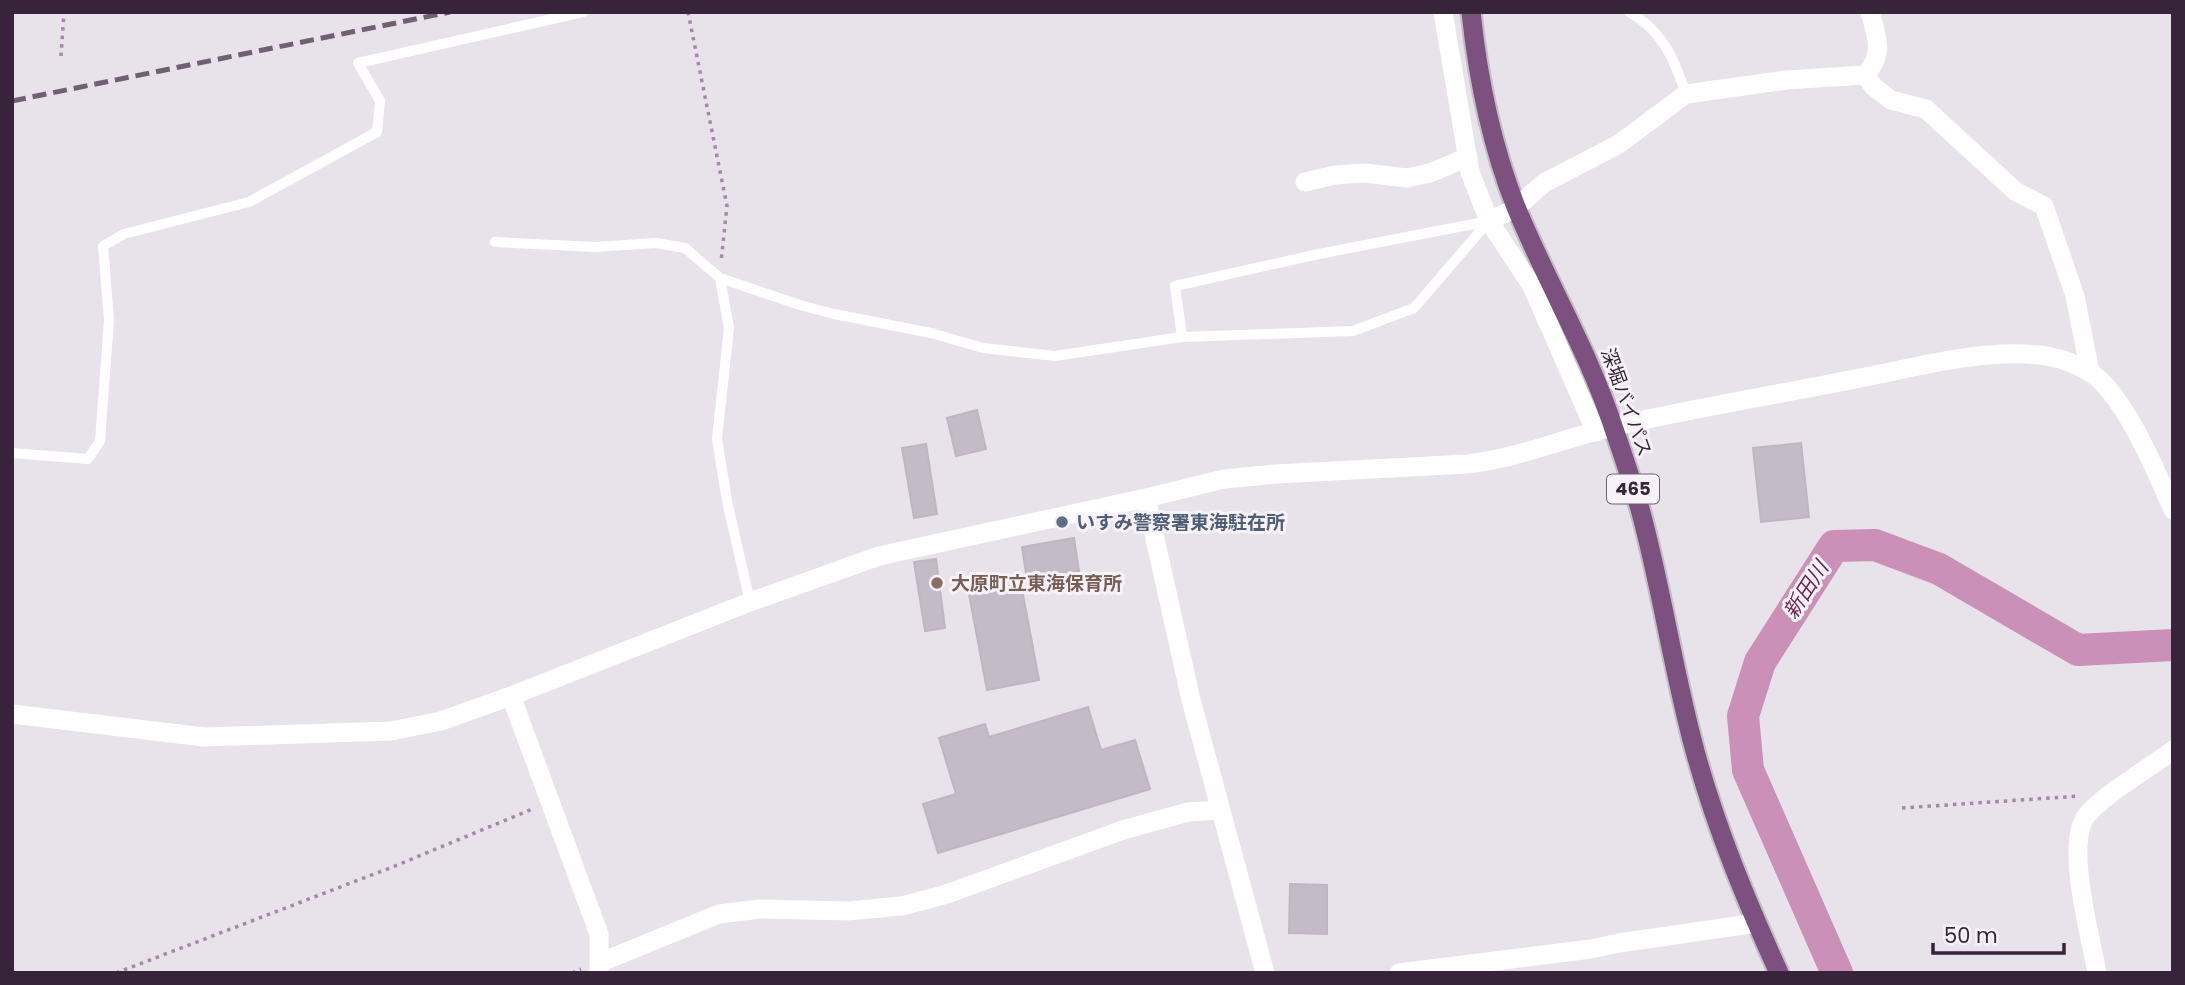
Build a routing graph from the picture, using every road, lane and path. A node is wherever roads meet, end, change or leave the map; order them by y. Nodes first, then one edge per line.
1 (64, 12) edge
2 (583, 12) edge
3 (688, 12) edge
4 (1443, 12) edge
5 (1471, 12) edge
6 (1629, 12) edge
7 (1870, 12) edge
8 (61, 56) dead end
9 (1865, 75) junction
10 (1686, 94) junction
11 (1468, 157) junction
12 (1305, 182) dead end
13 (1516, 208) junction
14 (1489, 221) junction
15 (495, 242) dead end
16 (720, 278) junction
17 (1182, 337) junction
18 (2090, 372) junction
19 (1605, 430) junction
20 (12, 453) edge
21 (1146, 499) junction
22 (2173, 510) edge
23 (750, 602) junction
24 (512, 696) junction
25 (12, 714) edge
26 (2173, 750) edge
27 (2103, 801) junction
28 (550, 802) junction
29 (1902, 808) dead end
30 (1221, 810) junction
31 (1757, 923) junction
32 (599, 968) edge
33 (116, 973) edge
34 (1265, 973) edge
35 (1399, 973) edge
36 (1779, 973) edge
37 (2097, 973) edge

1 - 8 path
2 - 20 lane
3 - 16 path
4 - 11 street
5 - 13 highway, 深堀バイパス / 465
6 - 10 lane
7 - 9 street
9 - 10 street
9 - 18 street
10 - 13 street
11 - 12 street
11 - 14 street
13 - 14 street
13 - 19 highway, 深堀バイパス / 465
14 - 17 lane
14 - 17 lane
14 - 19 street
15 - 16 lane
16 - 17 lane
16 - 23 lane
18 - 19 street
18 - 22 street
19 - 21 street
19 - 31 highway, 深堀バイパス / 465
21 - 23 street
21 - 30 street
23 - 24 street
24 - 25 street
24 - 28 street
26 - 27 street
27 - 29 path
27 - 37 street
28 - 32 street
28 - 33 path
30 - 32 street
30 - 34 street
31 - 35 street
31 - 36 highway, 深堀バイパス / 465

